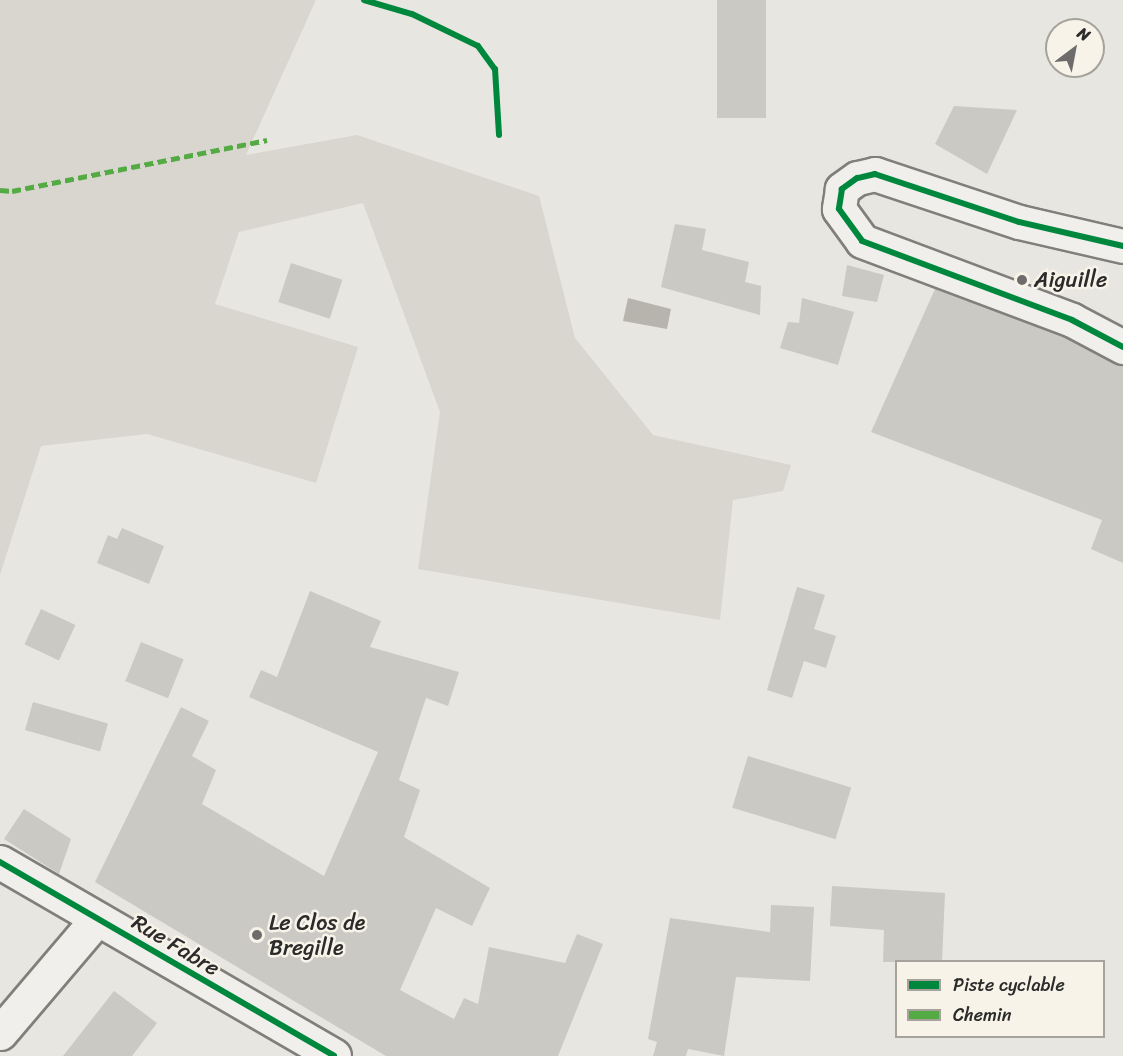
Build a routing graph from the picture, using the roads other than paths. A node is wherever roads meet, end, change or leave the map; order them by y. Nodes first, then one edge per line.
1 (1123, 246) edge
2 (1123, 347) edge
3 (0, 862) edge
4 (97, 919) junction
5 (0, 1033) edge
6 (334, 1056) edge

1 - 2 street
3 - 4 street, Rue Fabre
4 - 5 street
4 - 6 street, Rue Fabre

